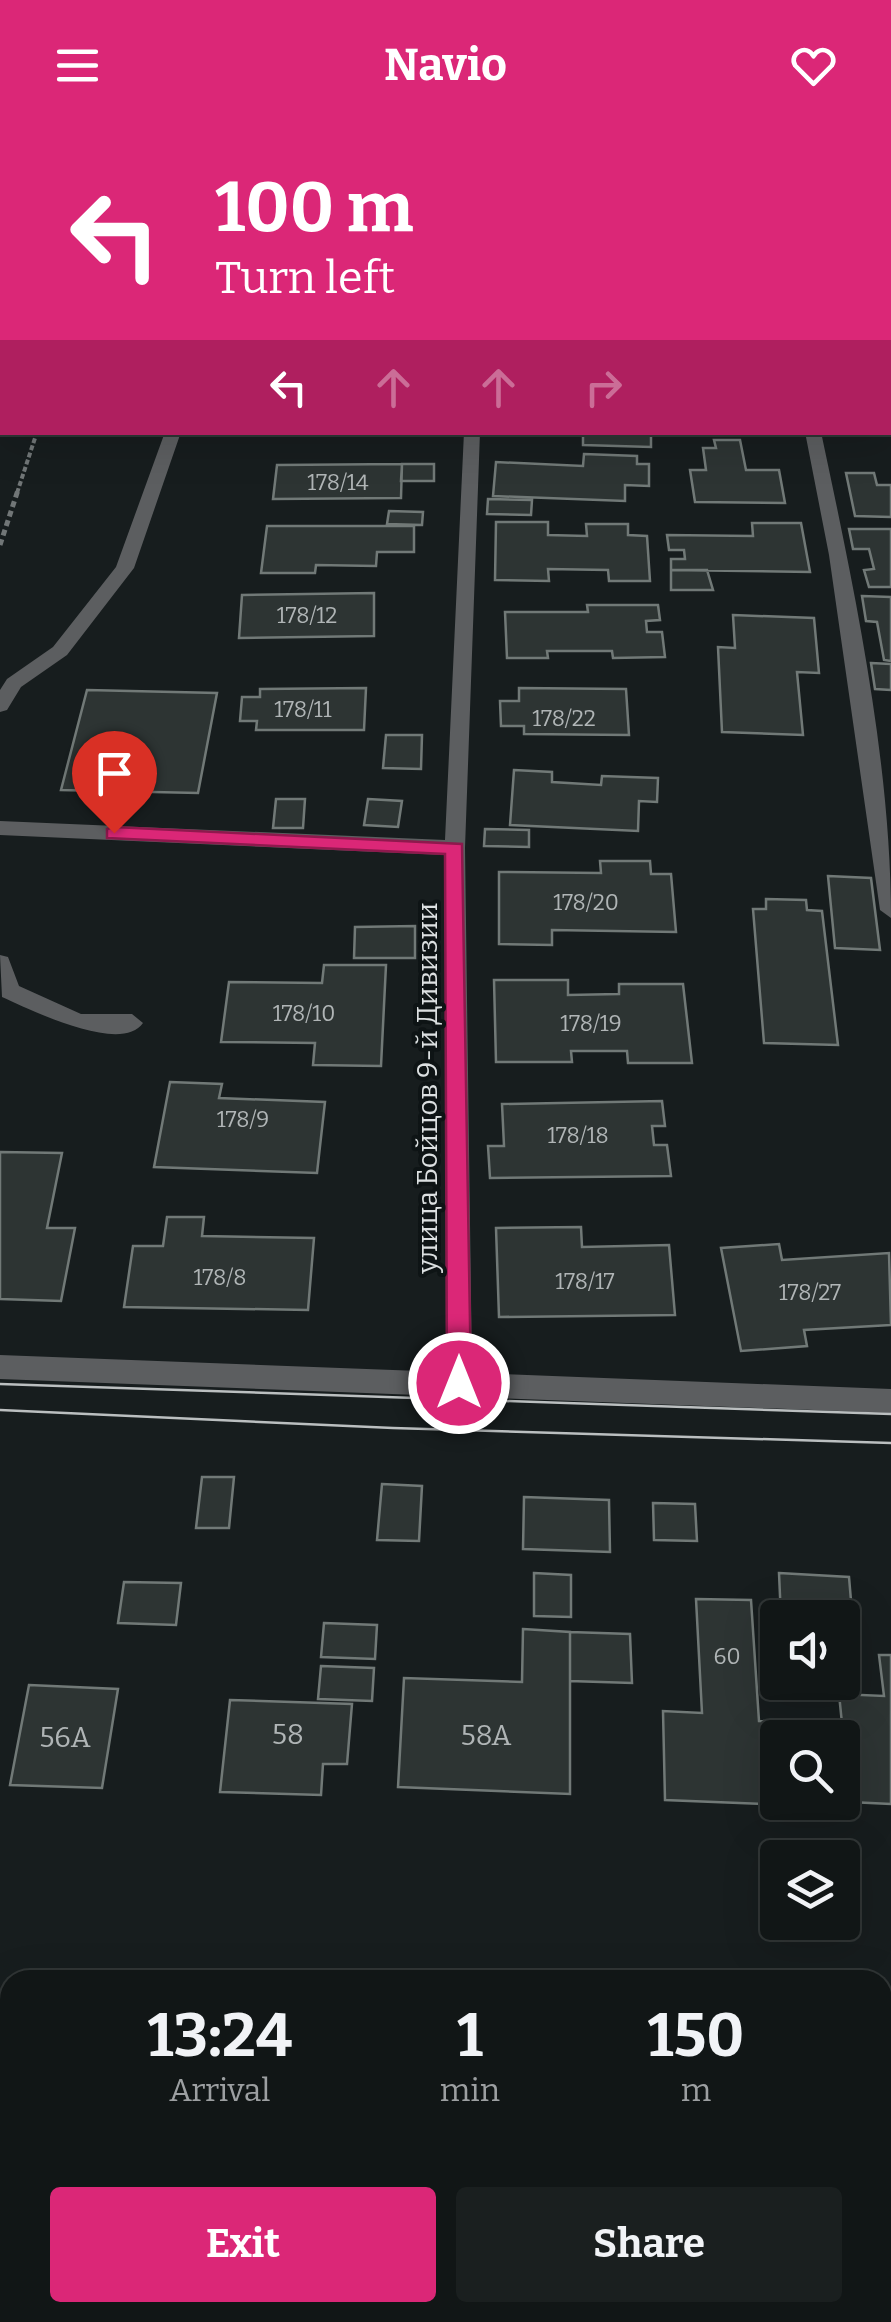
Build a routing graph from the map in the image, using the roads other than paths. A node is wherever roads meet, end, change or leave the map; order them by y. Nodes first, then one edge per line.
1 (172, 435) edge
2 (472, 435) edge
3 (814, 435) edge
4 (0, 706) edge
5 (0, 828) edge
6 (455, 848) junction
7 (891, 910) edge
8 (0, 963) edge
9 (132, 1023) dead end
10 (0, 1367) edge
11 (459, 1383) junction
12 (891, 1400) edge

1 - 4 street
2 - 6 street, улица Бойцов 9-й Дивизии
3 - 7 street
5 - 6 street
6 - 11 street, улица Бойцов 9-й Дивизии
8 - 9 street
10 - 11 street
11 - 12 street

